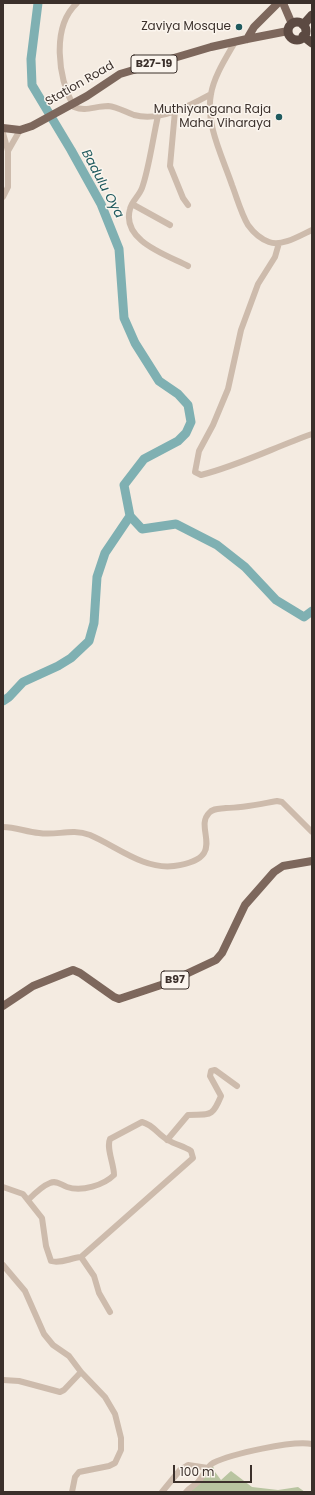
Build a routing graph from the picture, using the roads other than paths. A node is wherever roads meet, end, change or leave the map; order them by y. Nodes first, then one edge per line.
1 (77, 3) edge
2 (278, 3) edge
3 (283, 3) edge
4 (312, 15) edge
5 (303, 25) junction
6 (290, 28) junction
7 (303, 36) junction
8 (247, 39) junction
9 (235, 42) junction
10 (312, 43) edge
11 (211, 94) junction
12 (71, 105) junction
13 (174, 111) junction
14 (158, 116) junction
15 (3, 128) edge
16 (20, 130) junction
17 (3, 134) edge
18 (8, 151) junction
19 (3, 197) edge
20 (132, 204) junction
21 (188, 205) dead end
22 (170, 226) dead end
23 (312, 230) edge
24 (279, 243) junction
25 (188, 266) dead end
26 (312, 434) edge
27 (3, 827) edge
28 (312, 832) edge
29 (312, 861) edge
30 (3, 1006) edge
31 (237, 1086) dead end
32 (167, 1140) junction
33 (3, 1187) edge
34 (28, 1200) junction
35 (81, 1257) junction
36 (3, 1265) edge
37 (110, 1312) dead end
38 (81, 1372) junction
39 (3, 1380) edge
40 (312, 1444) edge
41 (208, 1468) junction
42 (72, 1492) edge
43 (162, 1492) edge
44 (186, 1492) edge

1 - 12 street
2 - 8 main road
3 - 6 main road
4 - 5 highway
5 - 6 highway
5 - 7 highway
6 - 7 highway
6 - 8 main road, Station Road / B27-19
7 - 10 highway
8 - 9 main road, Station Road / B27-19
9 - 11 street
9 - 12 main road, Station Road / B27-19
11 - 13 street
11 - 24 street
12 - 14 street
12 - 16 main road, Station Road / B27-19
13 - 14 street
13 - 21 street
14 - 20 street
15 - 16 main road
16 - 18 street
17 - 18 street
18 - 19 street
20 - 22 street
20 - 25 street
23 - 24 street
24 - 26 street
27 - 28 street
29 - 30 main road, B97
31 - 32 street
32 - 34 street
32 - 35 street
33 - 34 street
34 - 35 street
35 - 37 street
36 - 38 street
38 - 39 street
38 - 42 street
40 - 41 street
41 - 43 street
41 - 44 street

